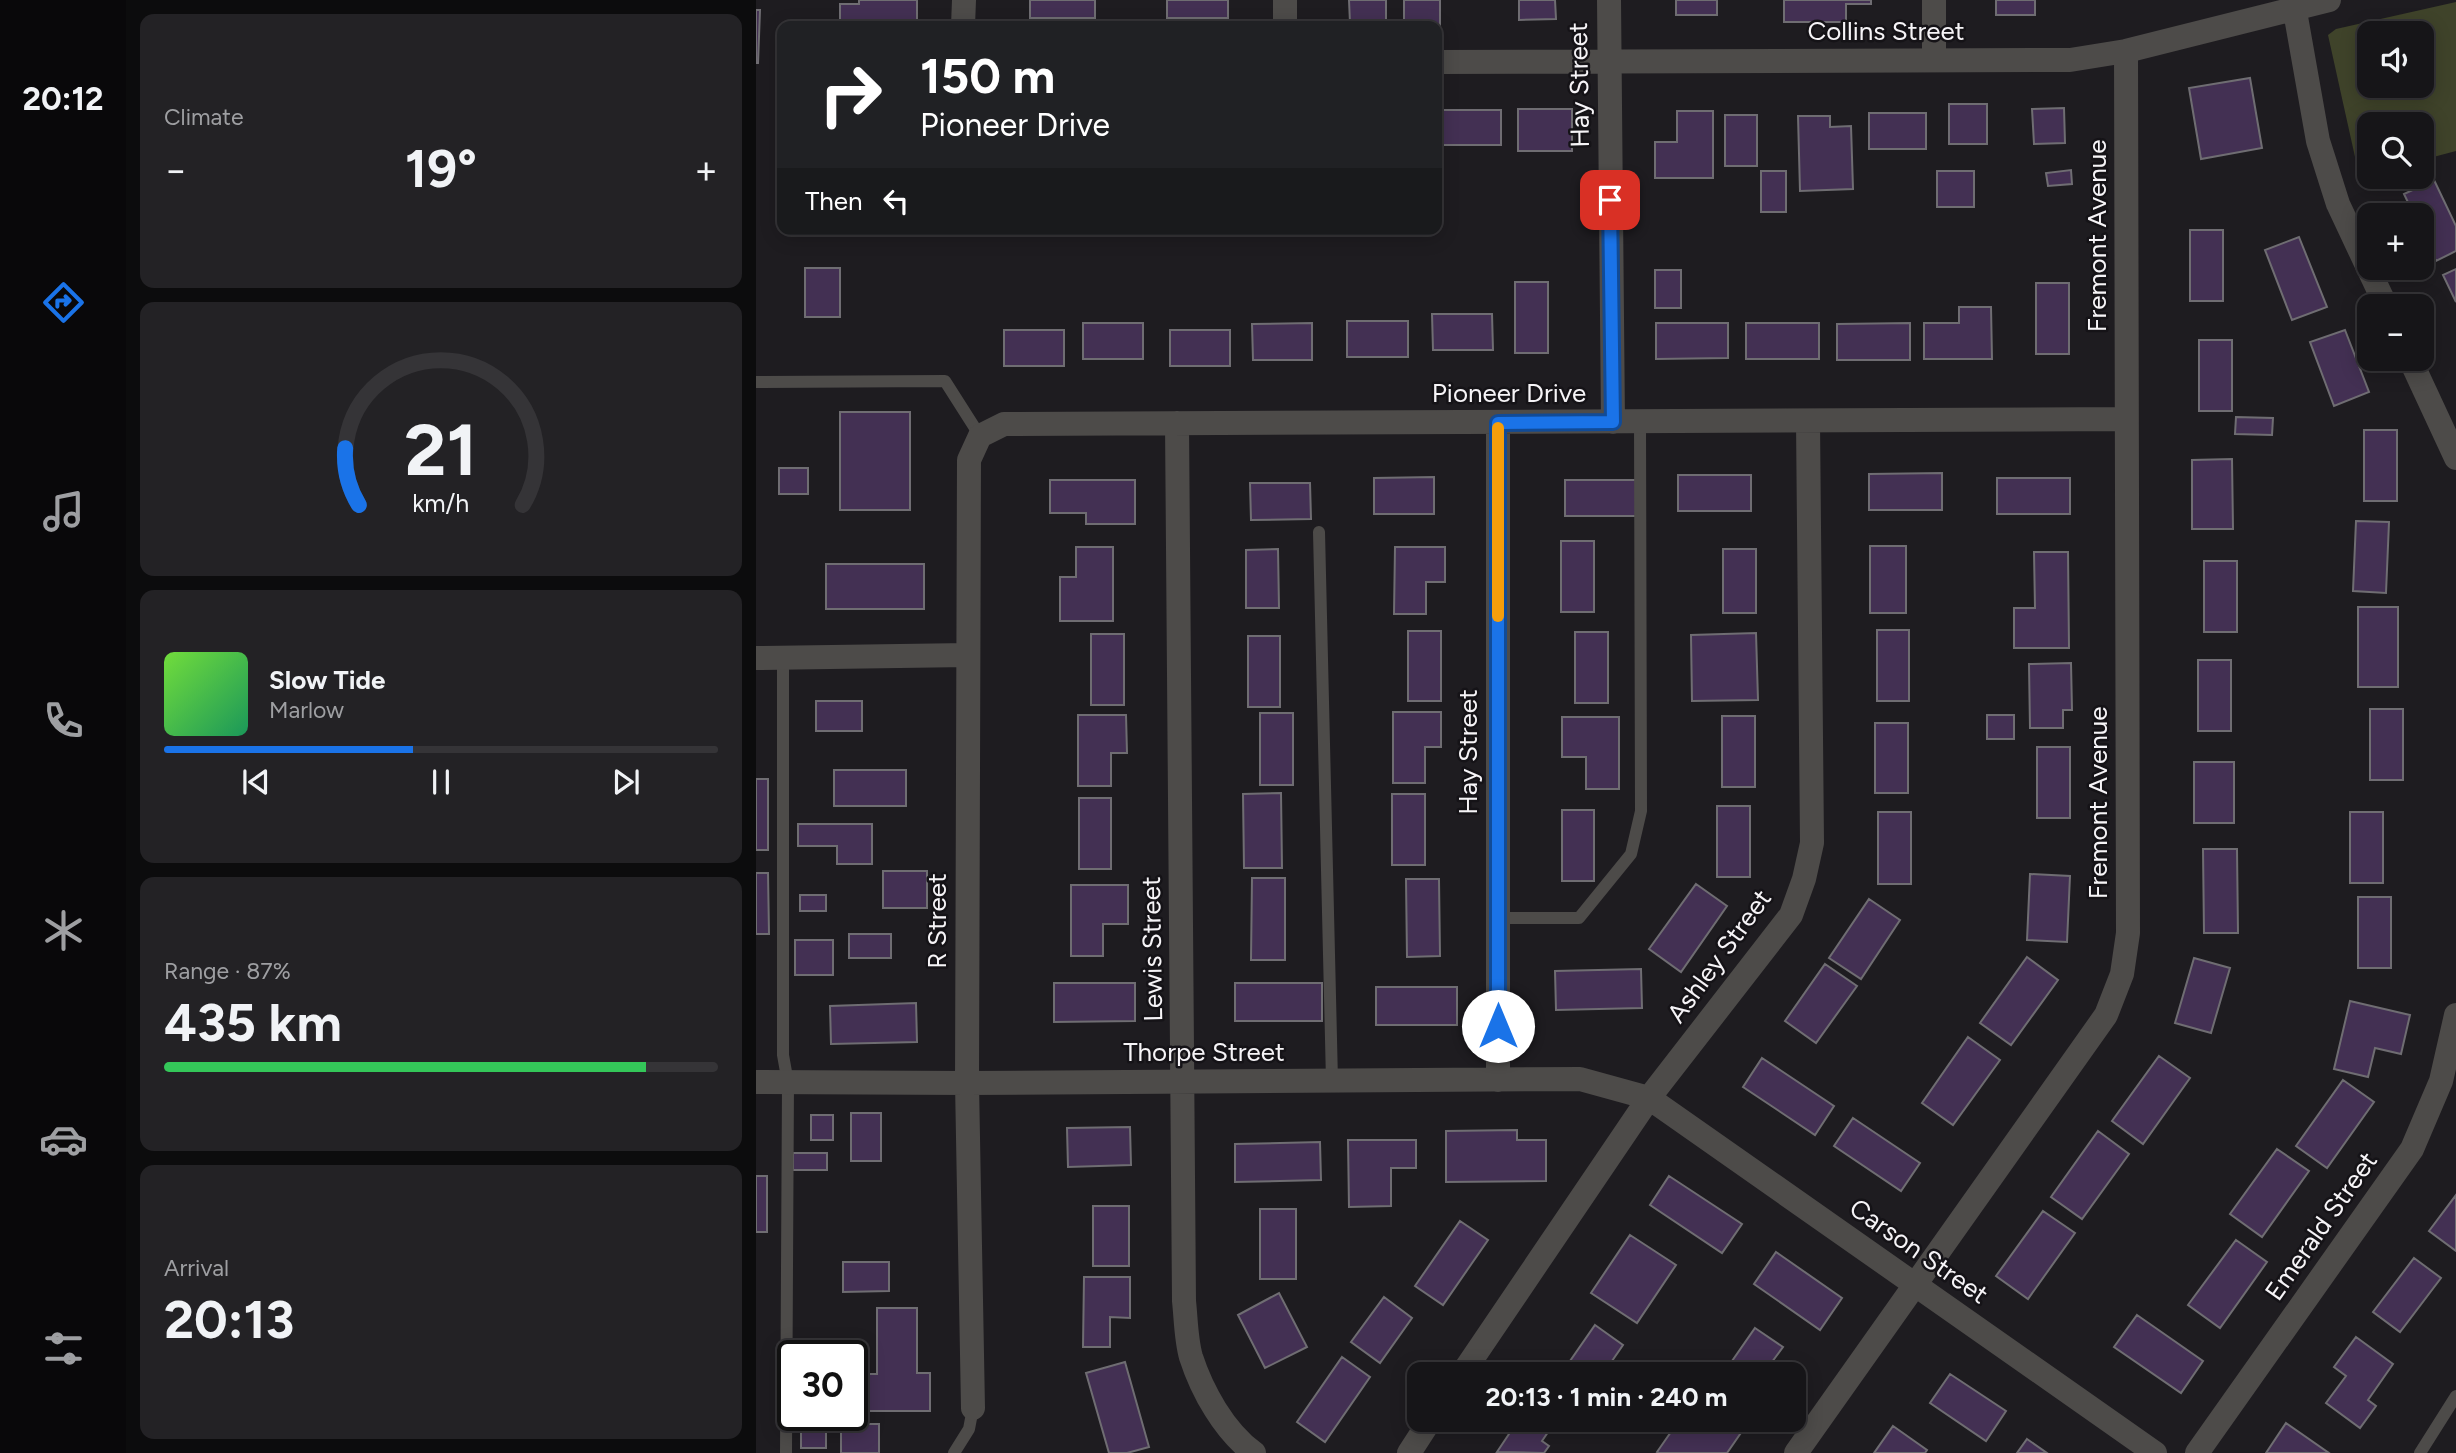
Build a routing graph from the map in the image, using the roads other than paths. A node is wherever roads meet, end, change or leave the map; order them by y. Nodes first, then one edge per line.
1 (964, 0) edge
2 (1285, 0) edge
3 (1609, 0) edge
4 (1934, 0) edge
5 (2329, 0) edge
6 (2293, 4) edge
7 (963, 21) edge
8 (1285, 21) edge
9 (2126, 51) junction
10 (1934, 60) junction
11 (1442, 62) edge
12 (1609, 62) junction
13 (2380, 294) edge
14 (2416, 371) edge
15 (756, 382) edge
16 (2126, 419) junction
17 (1808, 421) junction
18 (1613, 422) junction
19 (1640, 422) junction
20 (1177, 423) junction
21 (1498, 423) junction
22 (980, 436) junction
23 (2456, 458) edge
24 (1319, 532) dead end
25 (968, 655) junction
26 (756, 658) edge
27 (783, 658) junction
28 (1498, 919) junction
29 (2454, 1031) edge
30 (1498, 1080) junction
31 (1332, 1081) junction
32 (756, 1082) edge
33 (788, 1083) junction
34 (967, 1083) junction
35 (1184, 1083) junction
36 (1650, 1098) junction
37 (1915, 1285) junction
38 (1470, 1362) edge
39 (2456, 1396) edge
40 (973, 1408) joint
41 (1423, 1432) edge
42 (786, 1453) edge
43 (954, 1453) edge
44 (1254, 1453) edge
45 (1409, 1453) edge
46 (1796, 1453) edge
47 (2155, 1453) edge
48 (2197, 1453) edge
49 (2420, 1453) edge

1 - 7 street
2 - 8 street
3 - 12 street, Hay Street
4 - 10 street
5 - 6 street, Collins Street
6 - 9 street, Collins Street
6 - 13 street
9 - 10 street, Collins Street
9 - 16 street, Fremont Avenue
10 - 12 street, Collins Street
11 - 12 street, Collins Street
12 - 18 street, Hay Street
14 - 23 street
15 - 22 lane
16 - 17 street, Pioneer Drive
16 - 37 street, Fremont Avenue
17 - 19 street, Pioneer Drive
17 - 36 street, Ashley Street
18 - 19 street, Pioneer Drive
18 - 21 street, Pioneer Drive
19 - 28 lane
20 - 21 street, Pioneer Drive
20 - 22 street, Pioneer Drive
20 - 35 street, Lewis Street
21 - 28 street, Hay Street
22 - 25 street, R Street
24 - 31 lane
25 - 27 street
25 - 34 street, R Street
26 - 27 street
27 - 33 lane
28 - 30 street, Hay Street
29 - 48 street, Emerald Street
30 - 31 street, Thorpe Street
30 - 36 street, Thorpe Street
31 - 35 street, Thorpe Street
32 - 33 street, Thorpe Street
33 - 34 street, Thorpe Street
33 - 42 lane
34 - 35 street, Thorpe Street
34 - 40 street, R Street
35 - 44 street, Lewis Street
36 - 37 street, Carson Street
36 - 38 street, Ashley Street
37 - 46 street, Fremont Avenue
37 - 47 street, Carson Street
39 - 49 lane
40 - 43 lane
41 - 45 street

